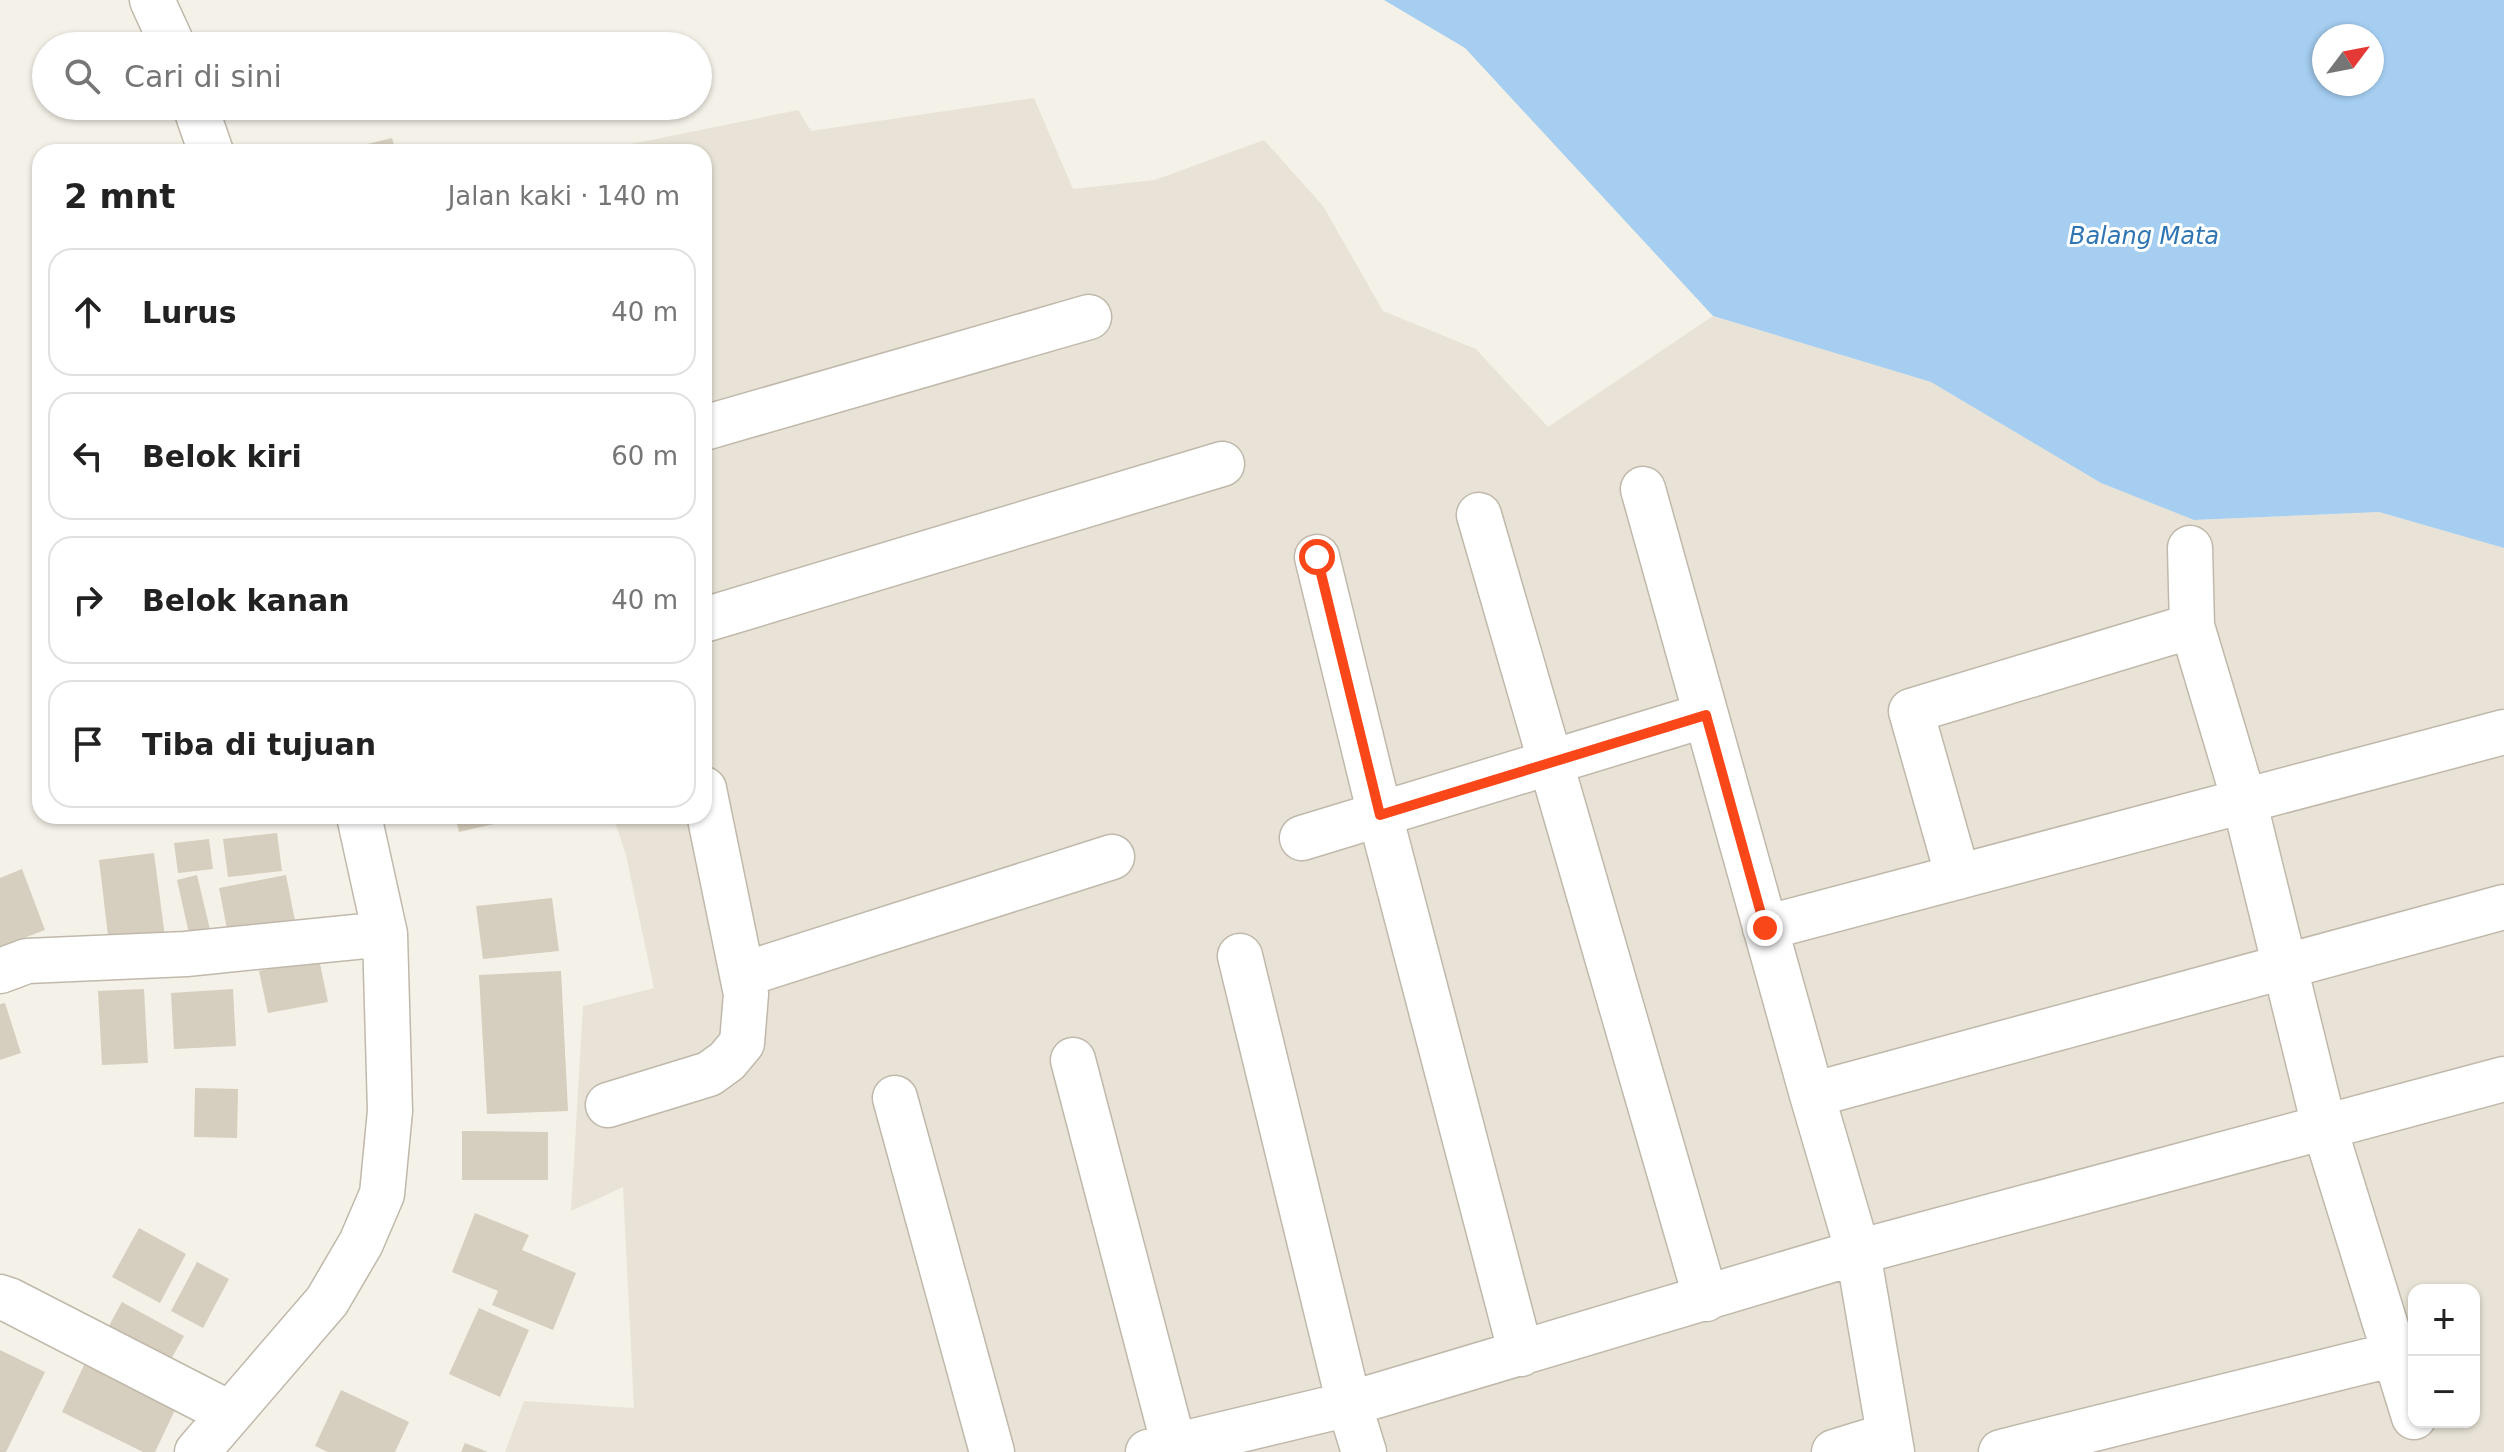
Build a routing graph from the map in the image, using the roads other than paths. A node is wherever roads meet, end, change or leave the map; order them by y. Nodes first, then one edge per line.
1 (152, 0) edge
2 (167, 32) edge
3 (200, 120) edge
4 (208, 144) edge
5 (1089, 317) dead end
6 (712, 426) edge
7 (1222, 464) dead end
8 (1643, 489) dead end
9 (1479, 515) dead end
10 (2190, 548) dead end
11 (1317, 557) dead end
12 (712, 618) edge
13 (2192, 626) junction
14 (1706, 715) junction
15 (2504, 732) edge
16 (1551, 764) junction
17 (2244, 800) junction
18 (1380, 815) junction
19 (361, 824) edge
20 (711, 824) edge
21 (1302, 838) dead end
22 (1112, 857) dead end
23 (1958, 877) junction
24 (2504, 907) edge
25 (1765, 928) junction
26 (385, 934) junction
27 (1240, 956) dead end
28 (2287, 966) junction
29 (0, 971) edge
30 (742, 975) junction
31 (1073, 1060) dead end
32 (2504, 1079) edge
33 (1812, 1095) junction
34 (895, 1098) dead end
35 (608, 1105) dead end
36 (2324, 1126) junction
37 (1858, 1252) junction
38 (0, 1297) edge
39 (1706, 1299) junction
40 (1521, 1354) junction
41 (2395, 1354) junction
42 (2408, 1397) edge
43 (1349, 1404) junction
44 (229, 1413) junction
45 (2418, 1428) edge
46 (1891, 1443) edge
47 (1161, 1449) edge
48 (197, 1452) edge
49 (992, 1452) edge
50 (1364, 1452) edge
51 (1834, 1452) edge
52 (2001, 1452) edge
53 (2425, 1452) edge

1 - 2 street
3 - 4 street
5 - 6 street
7 - 12 street
8 - 14 street
9 - 16 street
10 - 13 street
11 - 18 street
13 - 17 street
13 - 23 street
14 - 16 street
14 - 25 street
15 - 17 street
16 - 18 street
16 - 39 street
17 - 23 street
17 - 28 street
18 - 21 street
18 - 40 street
19 - 26 street
20 - 30 street
22 - 30 street
23 - 25 street
24 - 28 street
25 - 33 street
26 - 29 street
26 - 44 street
27 - 43 street
28 - 33 street
28 - 36 street
30 - 35 street
31 - 47 street
32 - 36 street
33 - 37 street
34 - 49 street
36 - 37 street
36 - 41 street
37 - 39 street
37 - 46 street
38 - 44 street
39 - 40 street
40 - 43 street
41 - 42 street
41 - 52 street
43 - 47 street
43 - 50 street
44 - 48 street
45 - 53 street
46 - 51 street

